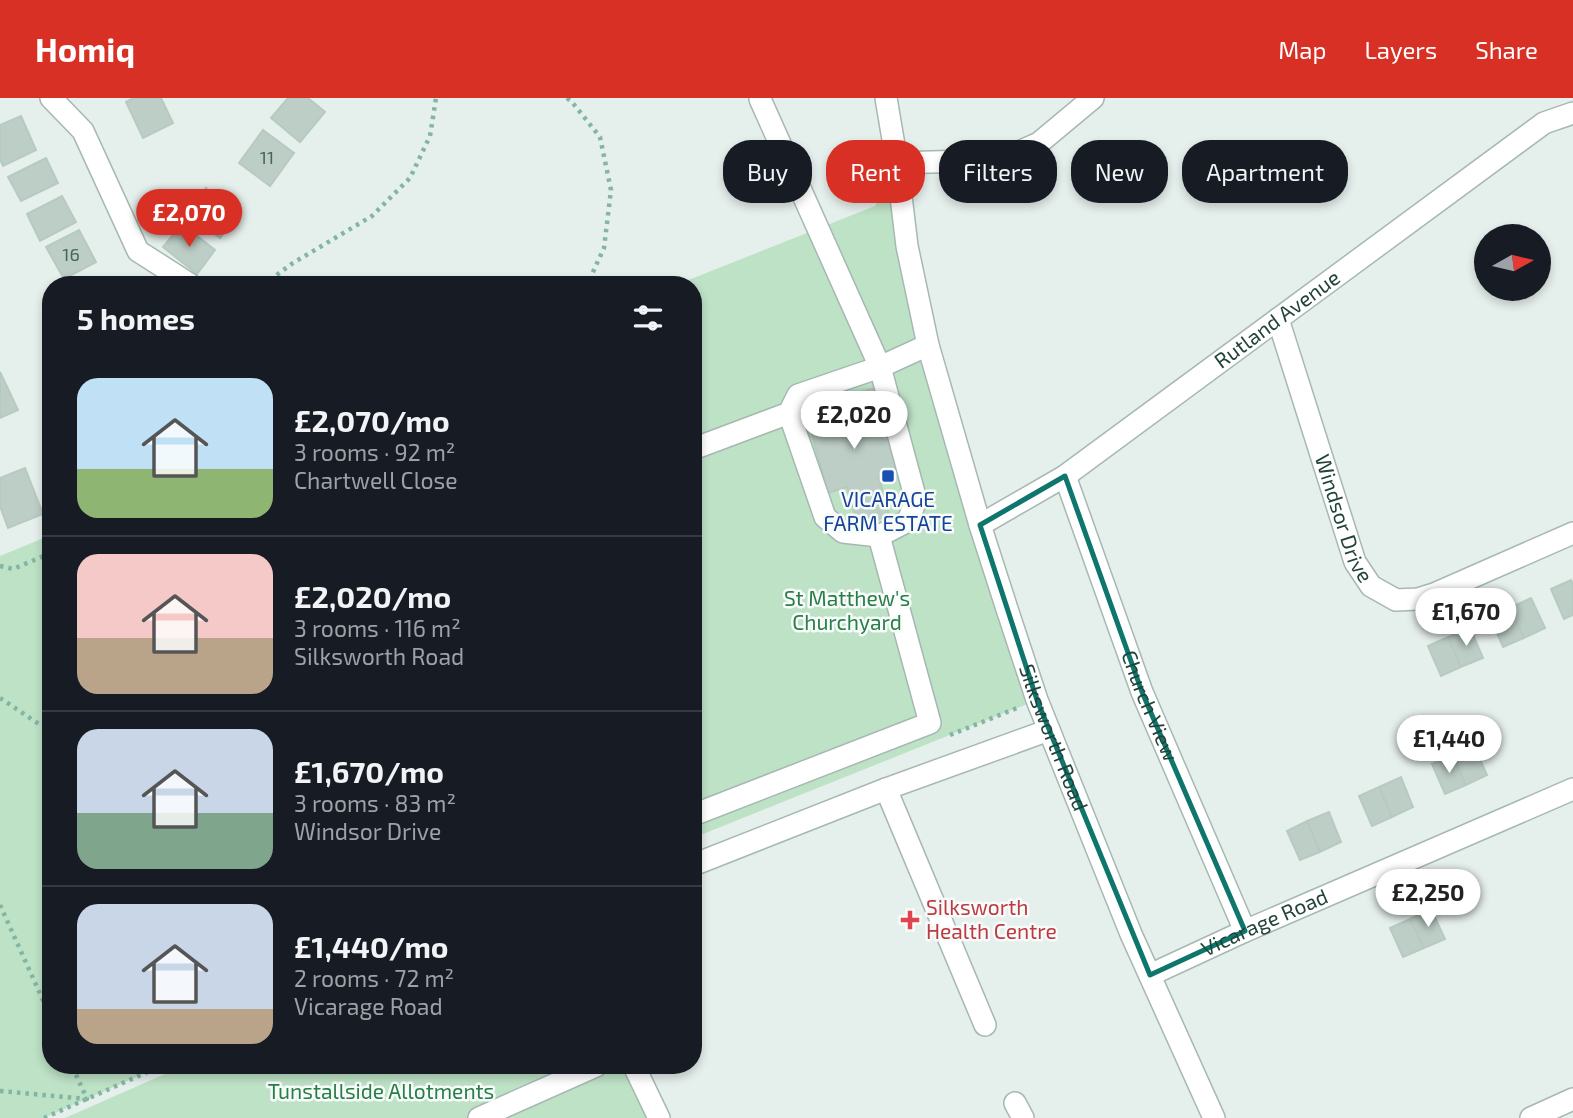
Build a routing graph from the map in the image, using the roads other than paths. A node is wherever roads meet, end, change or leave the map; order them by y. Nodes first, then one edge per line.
1 (51, 98) edge
2 (886, 98) edge
3 (1093, 98) edge
4 (761, 99) edge
5 (1072, 105) edge
6 (1573, 113) edge
7 (893, 140) edge
8 (925, 162) edge
9 (902, 203) edge
10 (177, 276) edge
11 (1278, 319) junction
12 (928, 345) junction
13 (880, 367) junction
14 (789, 413) junction
15 (702, 446) edge
16 (1065, 476) junction
17 (980, 524) junction
18 (1573, 533) edge
19 (879, 536) junction
20 (1049, 730) junction
21 (886, 789) junction
22 (1573, 789) edge
23 (702, 812) edge
24 (702, 861) edge
25 (1245, 931) junction
26 (1150, 975) junction
27 (985, 1025) dead end
28 (578, 1074) edge
29 (638, 1074) edge
30 (1573, 1099) edge
31 (479, 1118) edge
32 (659, 1118) edge
33 (1214, 1118) edge
34 (1531, 1118) edge

1 - 10 street
2 - 7 street, Silksworth Road
3 - 5 street
4 - 13 street
5 - 8 street
6 - 11 street, Rutland Avenue
9 - 12 street, Silksworth Road
11 - 16 street, Rutland Avenue
11 - 18 street, Windsor Drive
12 - 13 street
12 - 17 street, Silksworth Road
13 - 14 street
13 - 19 street
14 - 15 street
14 - 19 street
16 - 17 street, Rutland Avenue
16 - 25 street, Church View
17 - 20 street, Silksworth Road
19 - 23 street
20 - 21 street
20 - 26 street, Silksworth Road
21 - 24 street
21 - 27 street
22 - 25 street, Vicarage Road
25 - 26 street, Vicarage Road
26 - 33 street, Silksworth Road
28 - 31 street
29 - 32 street
30 - 34 street

